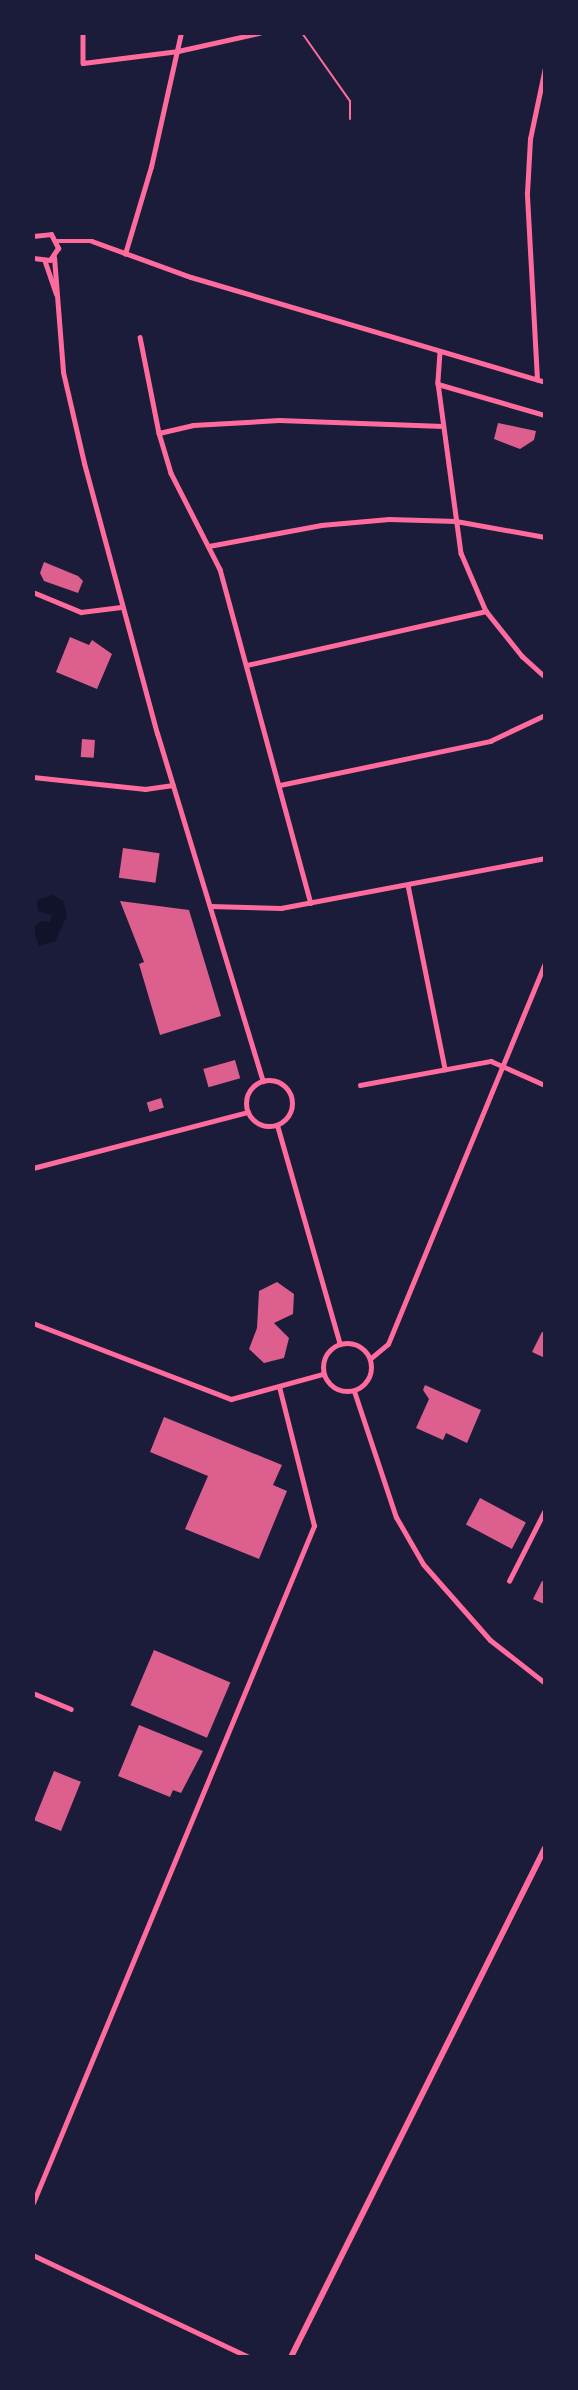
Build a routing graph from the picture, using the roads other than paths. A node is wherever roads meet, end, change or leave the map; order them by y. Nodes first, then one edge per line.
1 (83, 33) edge
2 (180, 33) edge
3 (259, 33) edge
4 (302, 33) edge
5 (178, 51) junction
6 (545, 68) edge
7 (350, 119) dead end
8 (34, 233) edge
9 (57, 241) junction
10 (125, 254) junction
11 (54, 257) junction
12 (33, 258) edge
13 (45, 262) junction
14 (56, 294) junction
15 (140, 337) dead end
16 (440, 352) junction
17 (537, 380) junction
18 (545, 382) edge
19 (438, 383) junction
20 (545, 415) edge
21 (443, 426) junction
22 (159, 433) junction
23 (456, 521) junction
24 (545, 537) edge
25 (209, 546) junction
26 (33, 592) edge
27 (121, 607) junction
28 (486, 611) junction
29 (247, 665) junction
30 (545, 677) edge
31 (545, 715) edge
32 (33, 777) edge
33 (173, 785) junction
34 (280, 785) junction
35 (545, 858) edge
36 (408, 884) junction
37 (311, 903) junction
38 (210, 906) junction
39 (545, 964) edge
40 (503, 1066) junction
41 (445, 1069) junction
42 (263, 1081) junction
43 (545, 1084) edge
44 (360, 1085) dead end
45 (248, 1112) junction
46 (277, 1125) junction
47 (33, 1168) edge
48 (33, 1323) edge
49 (340, 1344) junction
50 (370, 1359) junction
51 (323, 1374) junction
52 (279, 1387) junction
53 (354, 1391) junction
54 (545, 1510) edge
55 (509, 1581) dead end
56 (545, 1683) edge
57 (33, 1693) edge
58 (71, 1709) dead end
59 (545, 1848) edge
60 (33, 2203) edge
61 (33, 2255) edge
62 (249, 2357) edge
63 (291, 2357) edge

1 - 5 street
2 - 5 street
3 - 5 street
4 - 7 lane
5 - 10 street
6 - 17 street
8 - 9 street
9 - 10 street
9 - 11 street
10 - 16 street
11 - 13 street
11 - 14 street
12 - 13 street
13 - 14 street
14 - 27 street
15 - 22 street
16 - 17 street
16 - 19 street
17 - 18 street
19 - 20 street
19 - 21 street
21 - 22 street
21 - 23 street
22 - 25 street
23 - 24 street
23 - 25 street
23 - 28 street
25 - 29 street
26 - 27 street
27 - 33 street
28 - 29 street
28 - 30 street
29 - 34 street
31 - 34 street
32 - 33 street
33 - 38 street
34 - 37 street
35 - 36 street
36 - 37 street
36 - 41 street
37 - 38 street
38 - 42 street
39 - 40 street
40 - 41 street
40 - 43 street
40 - 50 street
41 - 44 street
42 - 45 street
42 - 46 street
45 - 46 street
45 - 47 street
46 - 49 street
48 - 52 street
49 - 50 street
49 - 51 street
50 - 53 street
51 - 52 street
51 - 53 street
52 - 60 street
53 - 56 street
54 - 55 street
57 - 58 street
59 - 63 main road
61 - 62 street

